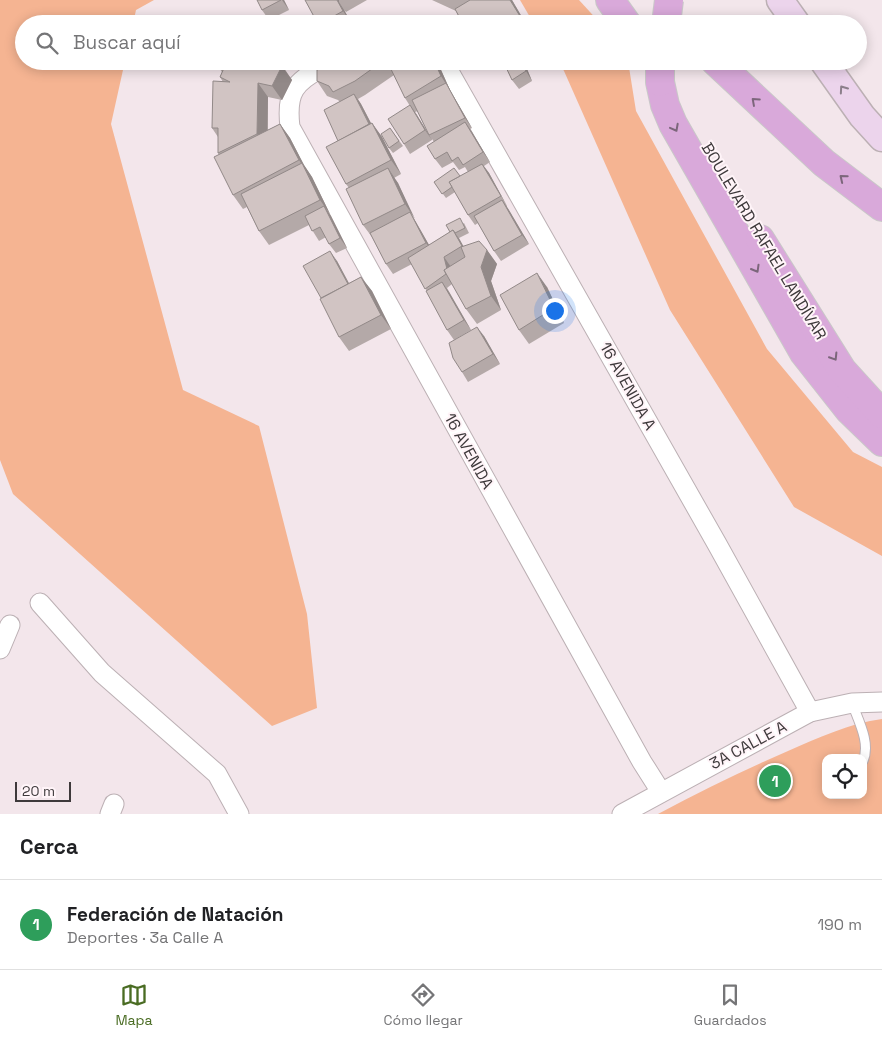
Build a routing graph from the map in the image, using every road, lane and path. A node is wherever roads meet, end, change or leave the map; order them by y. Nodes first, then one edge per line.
1 (610, 0) edge
2 (659, 0) edge
3 (669, 0) edge
4 (780, 0) edge
5 (621, 15) edge
6 (667, 15) edge
7 (672, 15) edge
8 (791, 15) edge
9 (317, 70) edge
10 (448, 70) edge
11 (660, 70) edge
12 (662, 70) edge
13 (725, 70) edge
14 (829, 70) edge
15 (882, 138) edge
16 (882, 207) edge
17 (882, 414) edge
18 (882, 442) edge
19 (40, 603) dead end
20 (10, 625) dead end
21 (0, 649) edge
22 (852, 702) junction
23 (882, 702) edge
24 (810, 712) junction
25 (864, 754) edge
26 (661, 792) junction
27 (239, 814) edge
28 (622, 814) edge

1 - 5 main road
2 - 7 main road
3 - 6 main road, bridge
4 - 8 street
9 - 26 street, 16 AVENIDA
10 - 24 street, 16 AVENIDA A
11 -> 18 main road, bridge
12 -> 17 main road, BOULEVARD RAFAEL LANDÍVAR
16 -> 13 main road
15 -> 14 street
19 - 27 street
20 - 21 street
22 - 23 street, 3A CALLE A
22 - 24 street, 3A CALLE A
22 - 25 lane
24 - 26 street, 3A CALLE A
26 - 28 street, 3A CALLE A

